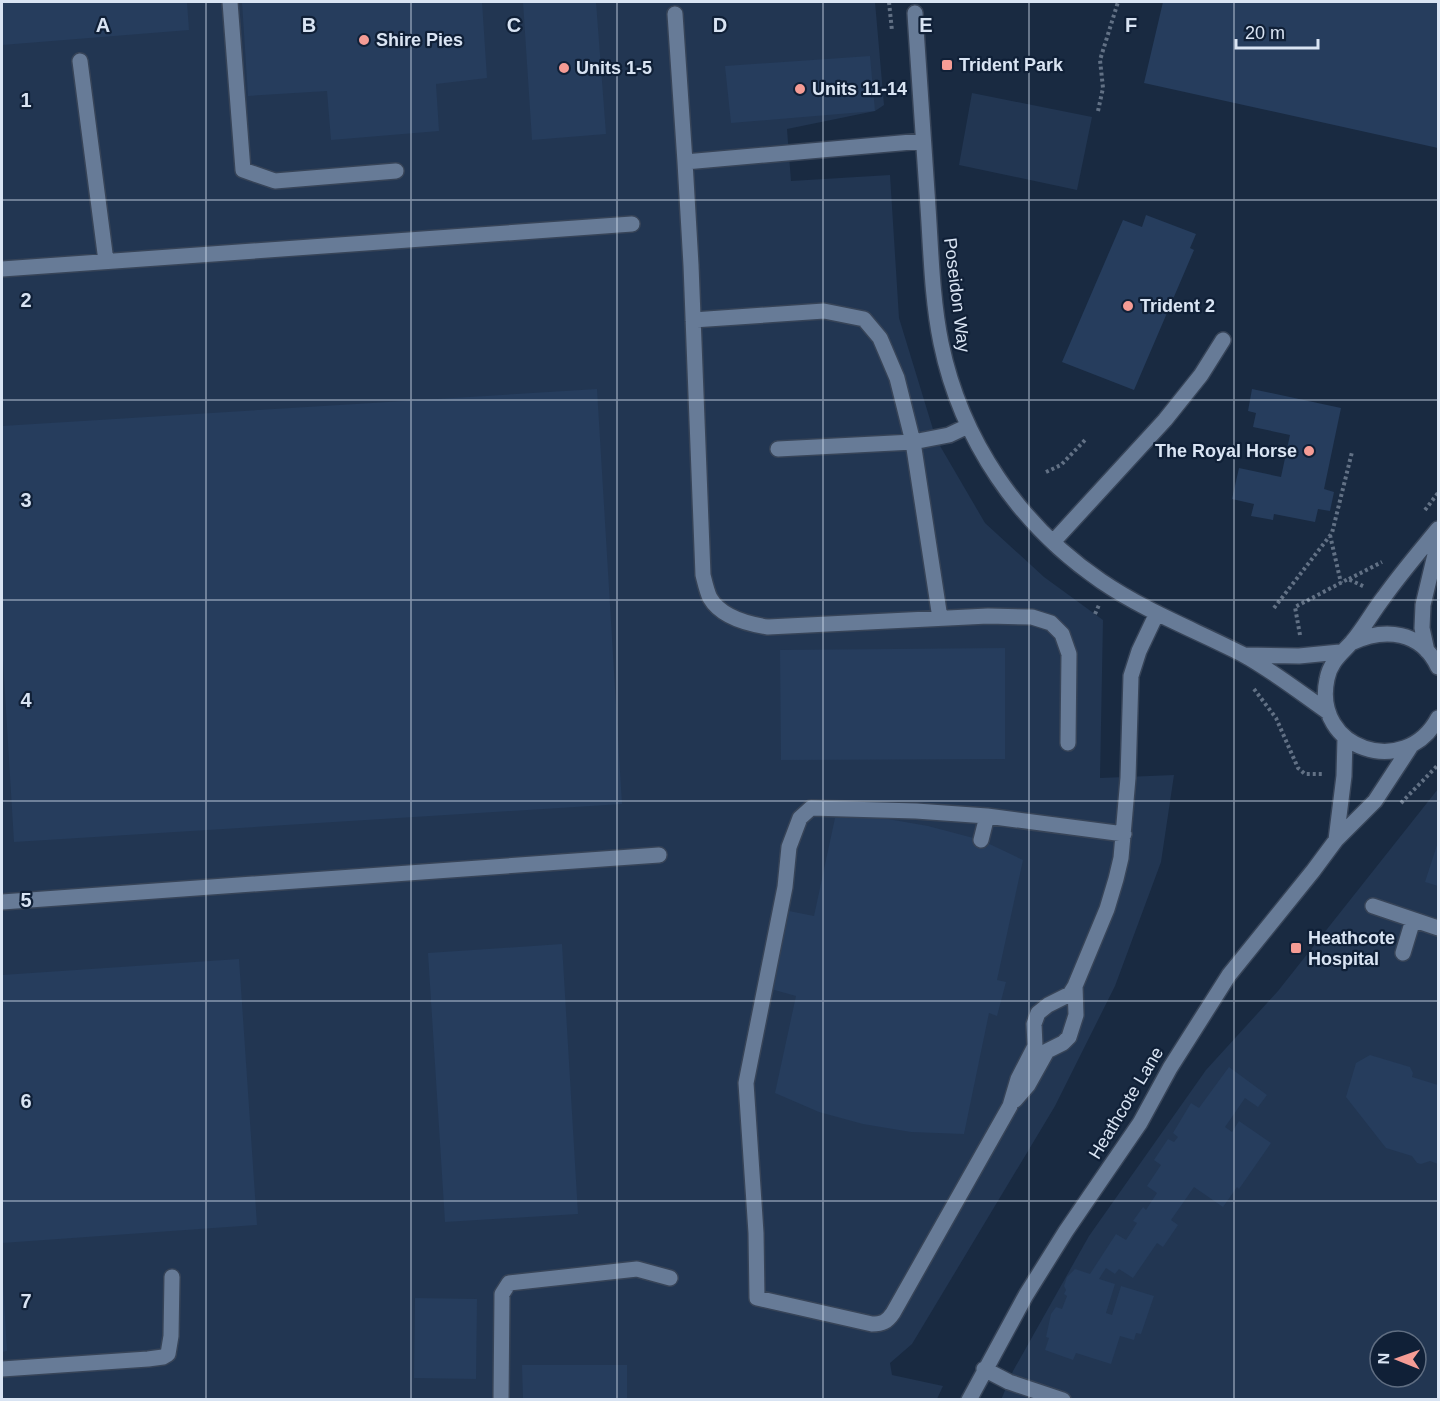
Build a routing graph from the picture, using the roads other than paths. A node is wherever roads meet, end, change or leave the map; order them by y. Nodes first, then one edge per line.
1 (230, 2) edge
2 (915, 13) dead end
3 (675, 14) dead end
4 (80, 61) dead end
5 (923, 141) junction
6 (685, 162) junction
7 (396, 171) dead end
8 (632, 224) dead end
9 (106, 261) junction
10 (2, 269) edge
11 (693, 320) junction
12 (1222, 340) dead end
13 (968, 426) junction
14 (913, 442) junction
15 (778, 449) dead end
16 (1438, 529) edge
17 (1053, 542) junction
18 (1438, 542) edge
19 (1157, 613) junction
20 (940, 618) junction
21 (1346, 647) junction
22 (1427, 651) junction
23 (1244, 655) junction
24 (1438, 667) edge
25 (1328, 711) junction
26 (1437, 724) edge
27 (1345, 738) junction
28 (1068, 743) dead end
29 (1411, 746) junction
30 (987, 816) junction
31 (1124, 834) junction
32 (981, 840) dead end
33 (1336, 840) junction
34 (659, 855) dead end
35 (2, 902) edge
36 (1373, 906) dead end
37 (1413, 920) junction
38 (1438, 928) edge
39 (1402, 953) dead end
40 (1075, 986) junction
41 (1010, 1106) junction
42 (172, 1277) dead end
43 (670, 1278) dead end
44 (2, 1369) edge
45 (984, 1369) junction
46 (501, 1400) edge
47 (969, 1400) edge
48 (1063, 1400) edge

1 - 7 street
2 - 5 street, Poseidon Way
3 - 6 street
4 - 9 street
5 - 6 street
5 - 13 street, Poseidon Way
6 - 11 street
8 - 9 street
9 - 10 street
11 - 14 street
11 - 20 street
12 - 17 street
13 - 14 street
13 - 17 street, Poseidon Way
14 - 15 street
14 - 20 street
16 - 21 street
17 - 19 street, Poseidon Way
18 - 22 street
19 - 23 street, Poseidon Way
19 - 31 street
20 - 28 street
21 - 22 street
21 - 23 street, Poseidon Way
21 - 25 street
22 - 24 street
23 - 25 street, Poseidon Way
25 - 27 street
26 - 29 street, Heathcote Lane
27 - 29 street, Heathcote Lane
27 - 33 street, Heathcote Lane
29 - 33 street, Heathcote Lane
30 - 31 street
30 - 32 street
30 - 41 street
31 - 40 street
33 - 45 street, Heathcote Lane
34 - 35 street
36 - 37 street
37 - 38 street
37 - 39 street
40 - 41 street
40 - 41 street
42 - 44 street
43 - 46 street
45 - 47 street, Heathcote Lane
45 - 48 street

